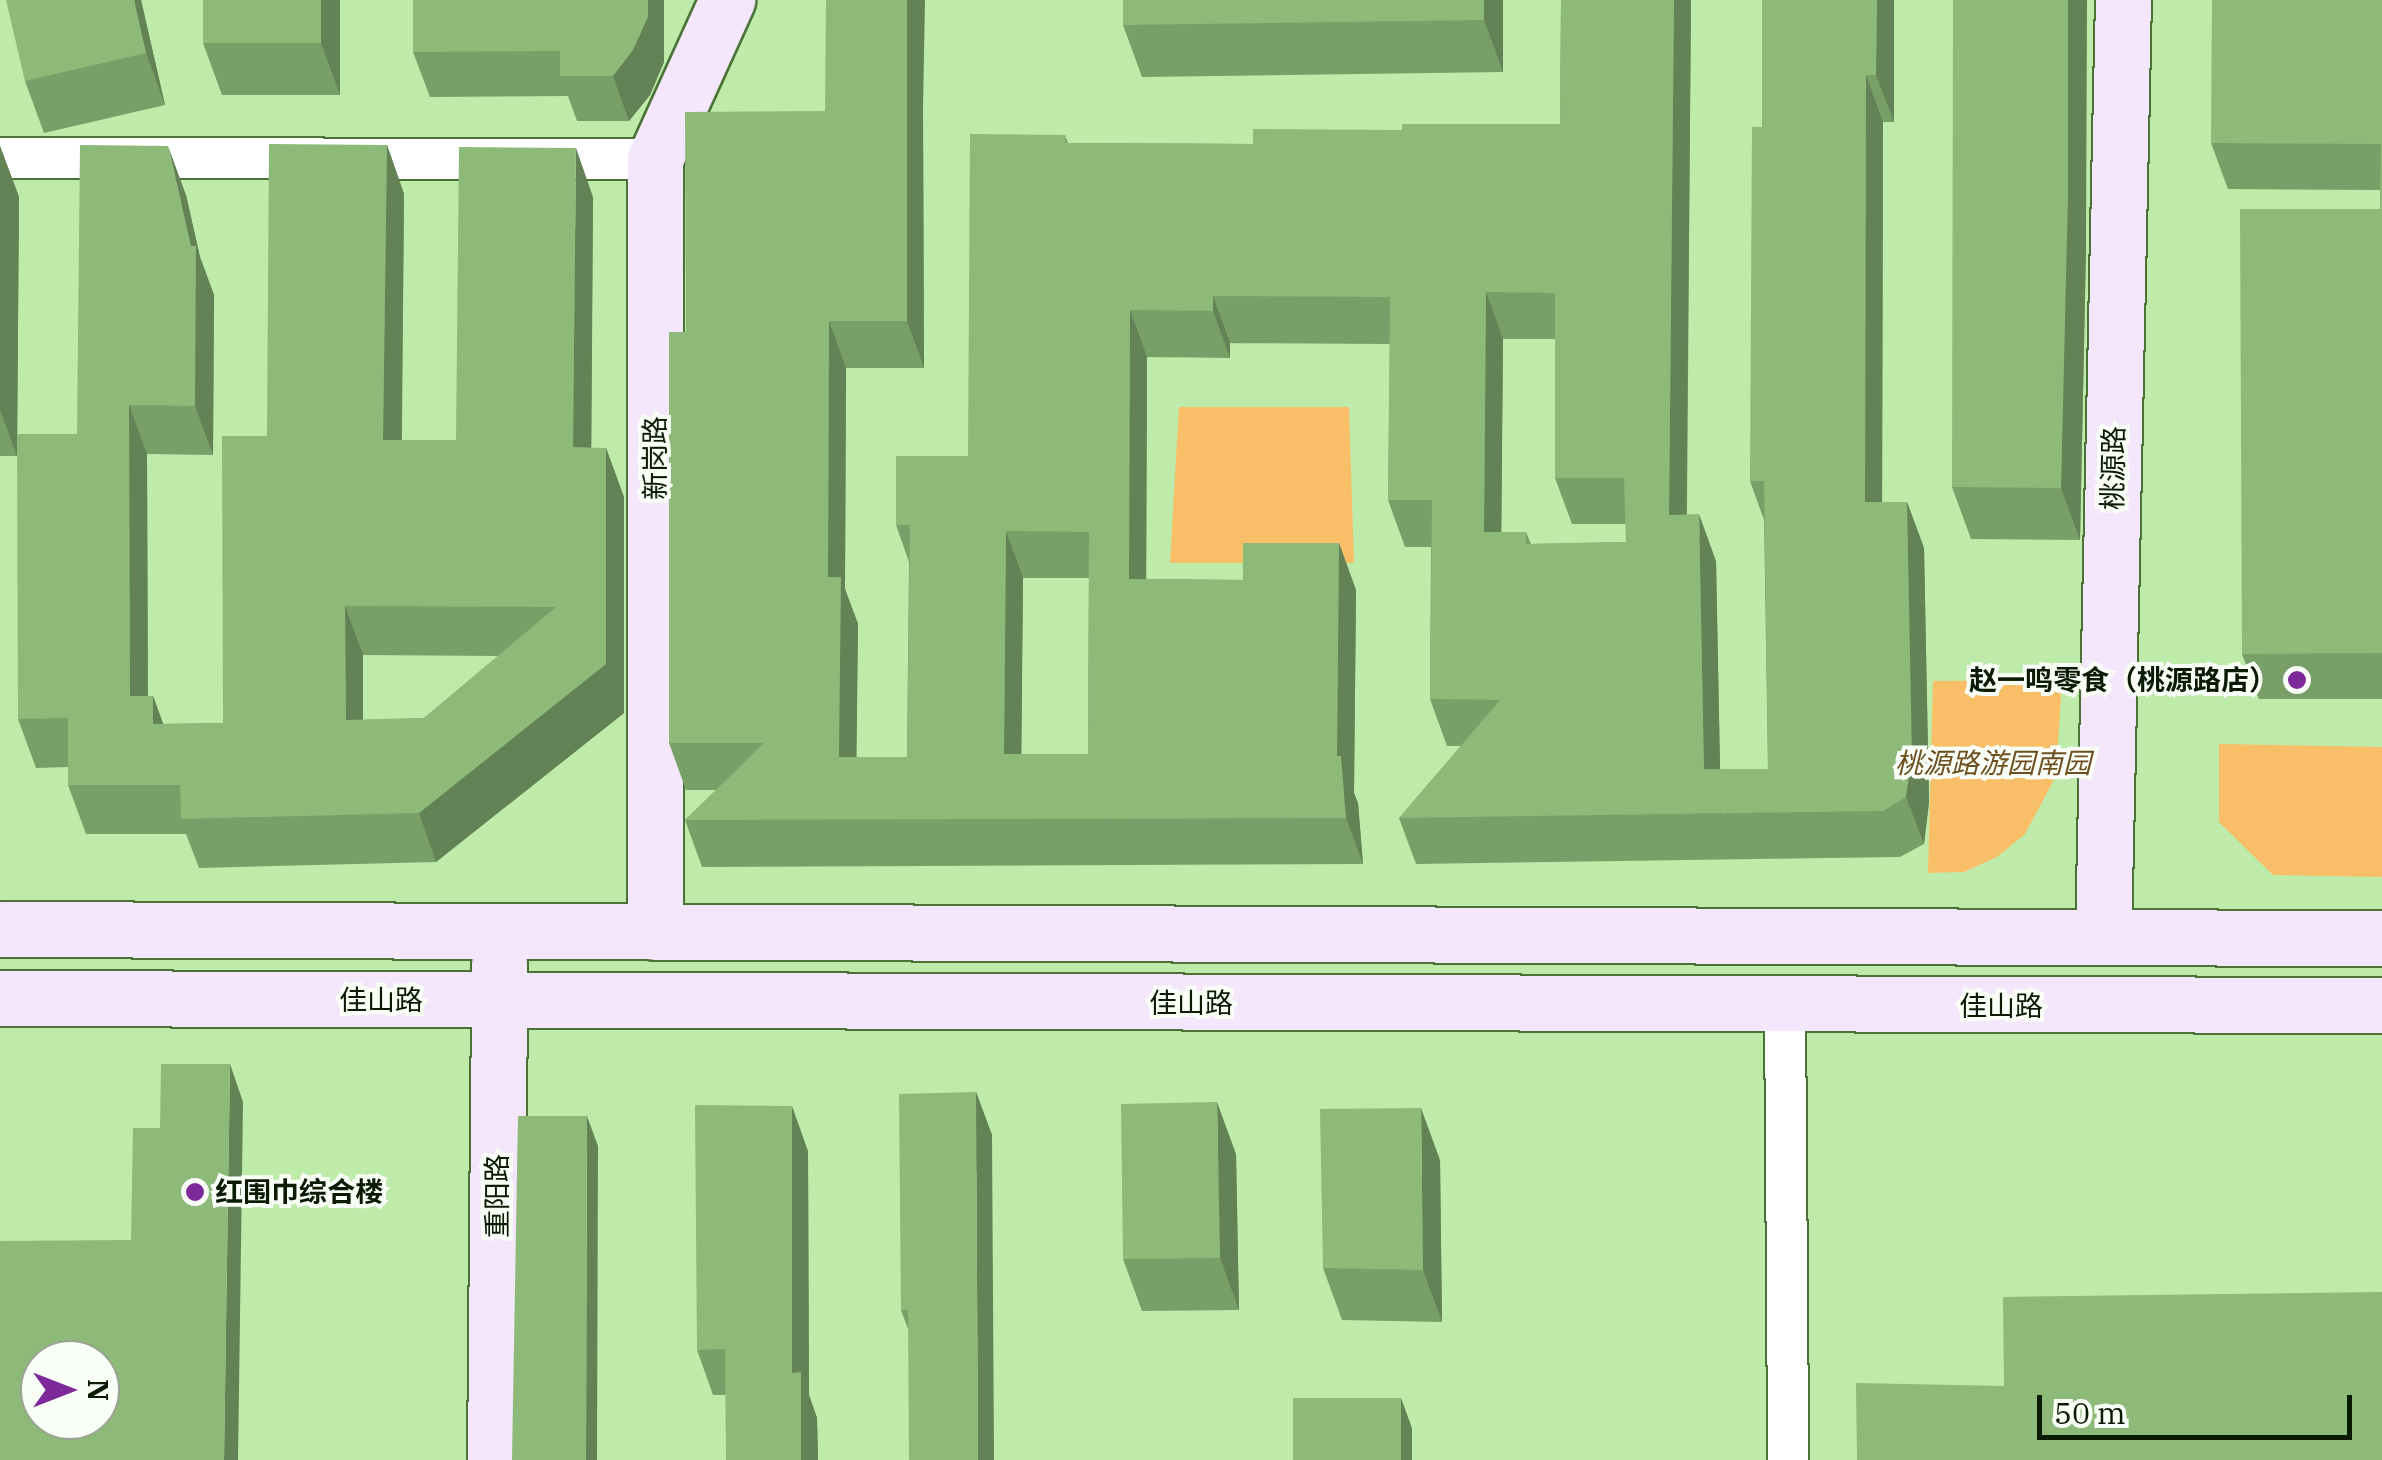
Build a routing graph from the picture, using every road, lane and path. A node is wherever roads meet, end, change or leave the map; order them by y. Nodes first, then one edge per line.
1 (728, 0) edge
2 (2123, 0) edge
3 (0, 158) edge
4 (656, 160) junction
5 (0, 929) edge
6 (499, 931) junction
7 (656, 932) junction
8 (2104, 937) junction
9 (2382, 938) edge
10 (0, 998) edge
11 (498, 1000) junction
12 (1786, 1005) junction
13 (2382, 1005) edge
14 (495, 1460) edge
15 (1788, 1460) edge

1 - 4 street, 新岗路
2 - 8 street, 桃源路
3 - 4 street
4 - 7 street, 新岗路
5 - 6 street
6 - 7 street
6 - 11 street, 重阳路
7 - 8 street
8 - 9 street
10 - 11 street, 佳山路
11 - 12 street, 佳山路
11 - 14 street, 重阳路
12 - 13 street, 佳山路
12 - 15 street

